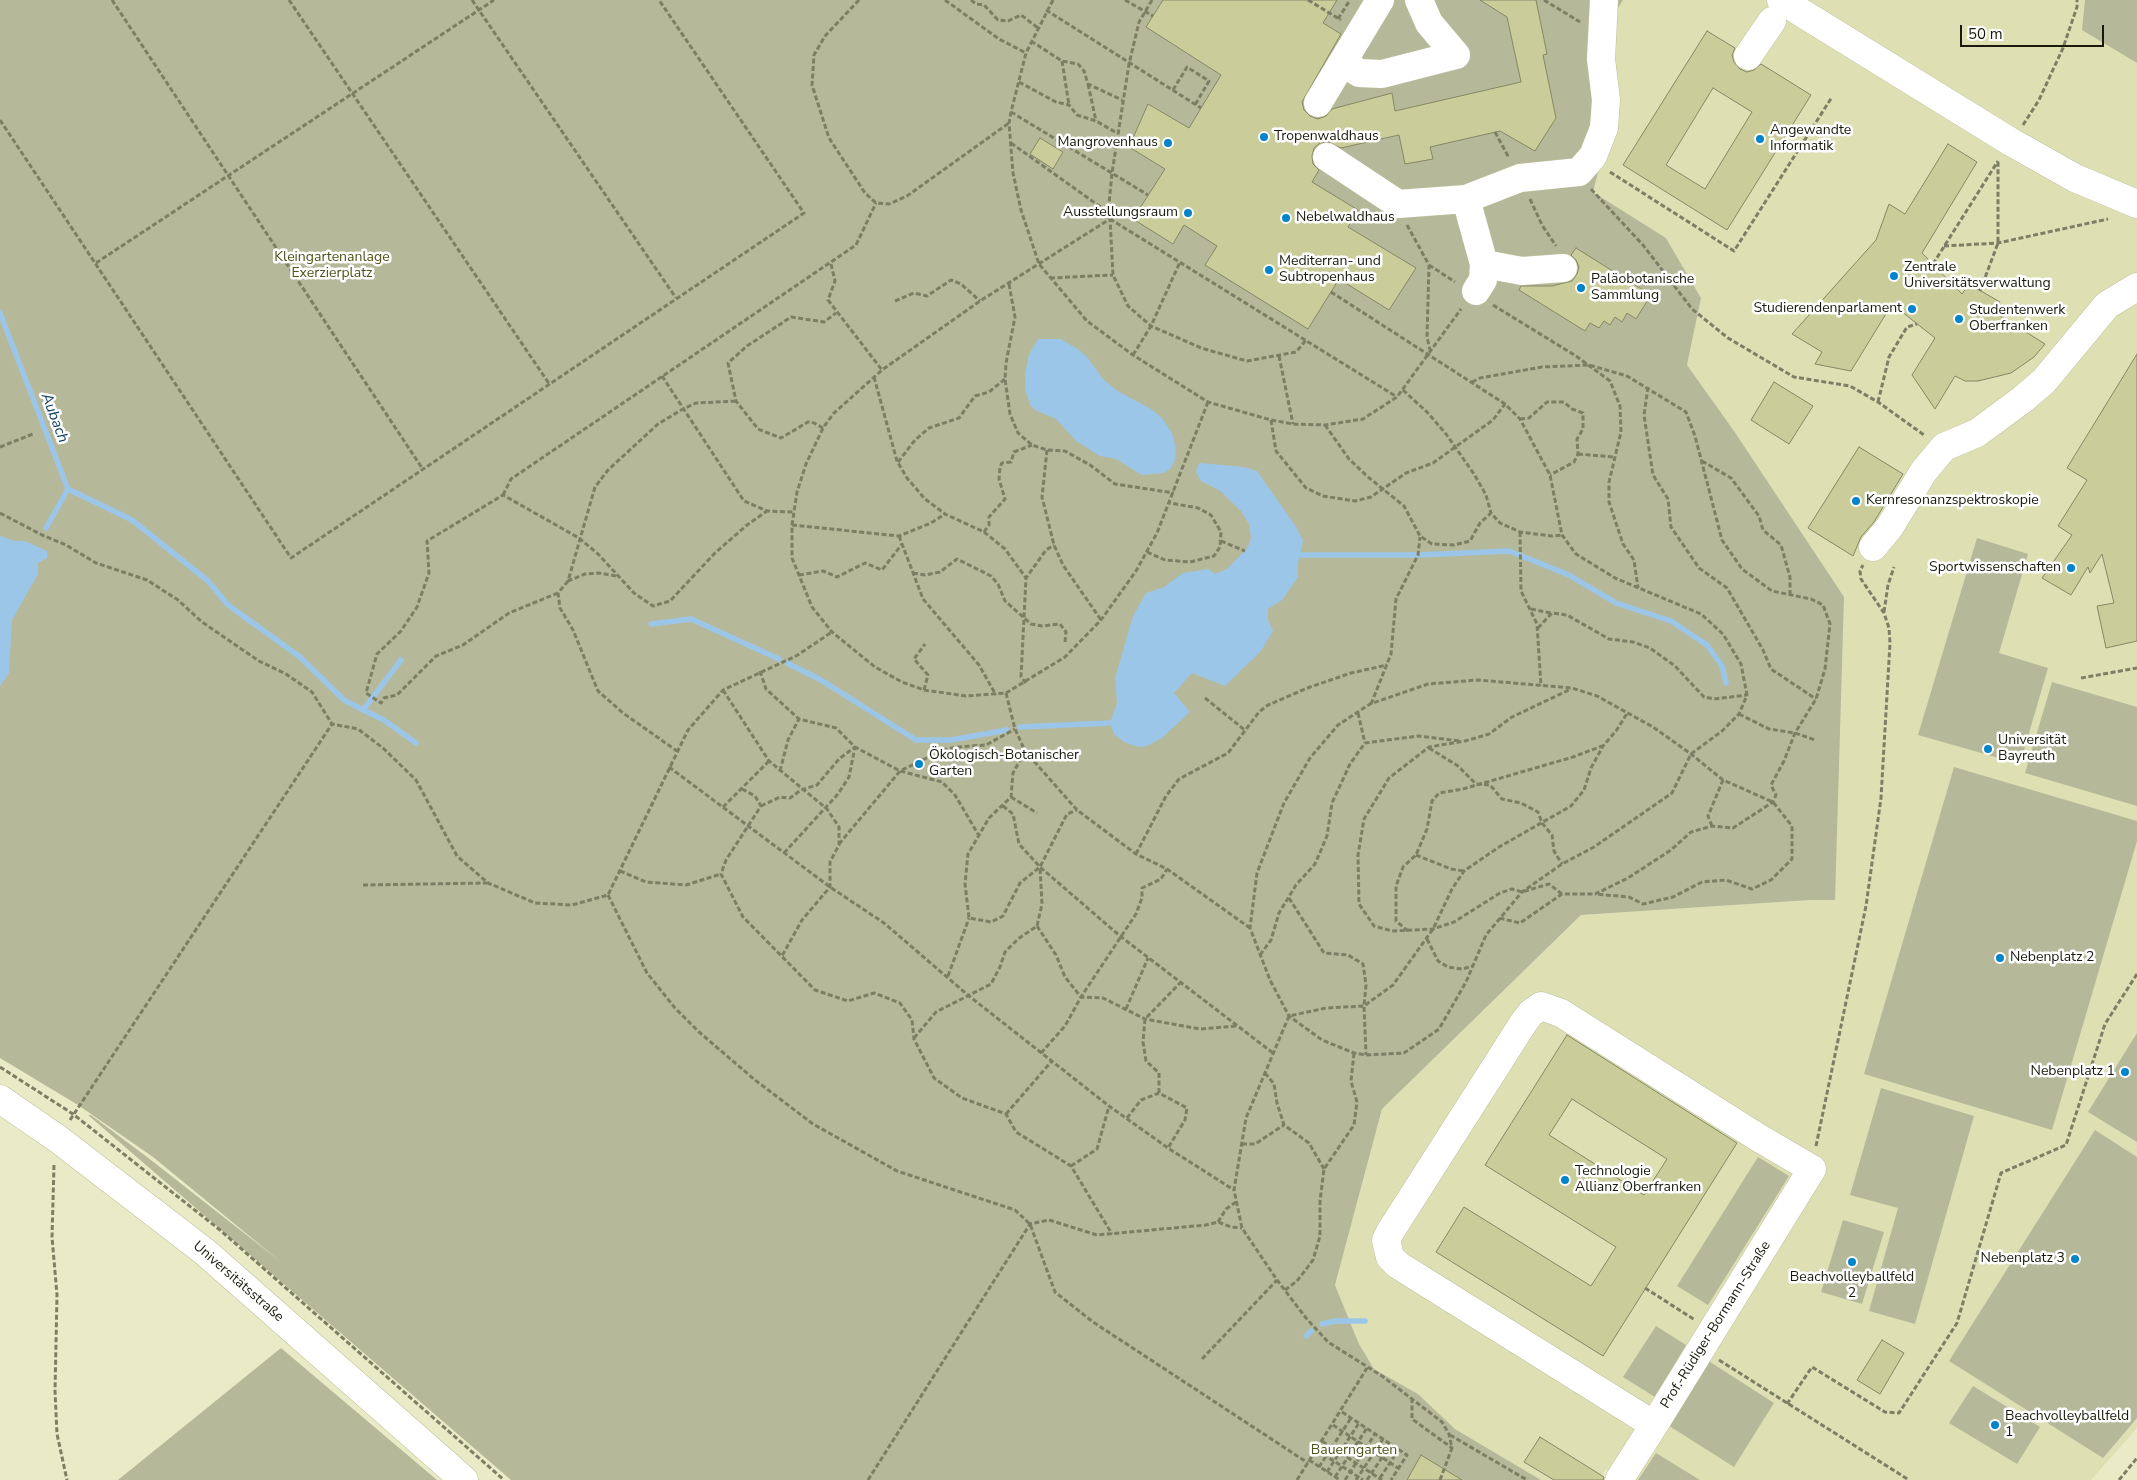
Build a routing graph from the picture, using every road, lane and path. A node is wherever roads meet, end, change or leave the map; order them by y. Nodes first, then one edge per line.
1 (112, 0) edge
2 (289, 0) edge
3 (472, 0) edge
4 (494, 0) edge
5 (659, 0) edge
6 (859, 0) edge
7 (945, 0) edge
8 (971, 0) edge
9 (1053, 0) edge
10 (1125, 0) edge
11 (1152, 0) edge
12 (1308, 0) edge
13 (1350, 0) edge
14 (1380, 0) edge
15 (1418, 0) edge
16 (1544, 0) edge
17 (1604, 0) edge
18 (479, 10) junction
19 (1046, 10) junction
20 (1776, 10) edge
21 (1144, 12) junction
22 (1153, 16) dead end
23 (1349, 25) junction
24 (1038, 28) junction
25 (1602, 35) junction
26 (1031, 41) junction
27 (1026, 53) junction
28 (1748, 56) dead end
29 (1062, 62) junction
30 (1343, 62) junction
31 (1129, 64) junction
32 (1019, 82) junction
33 (1088, 84) junction
34 (1172, 90) junction
35 (352, 92) junction
36 (1832, 97) dead end
37 (1122, 100) junction
38 (1318, 104) dead end
39 (1069, 105) junction
40 (1195, 105) junction
41 (1201, 108) dead end
42 (1011, 112) junction
43 (0, 120) edge
44 (1096, 121) junction
45 (1009, 123) junction
46 (1118, 133) junction
47 (1010, 143) junction
48 (1327, 157) dead end
49 (1998, 160) dead end
50 (1586, 164) junction
51 (1112, 173) junction
52 (229, 176) junction
53 (1526, 192) dead end
54 (1148, 195) dead end
55 (1466, 199) junction
56 (876, 203) junction
57 (1398, 204) junction
58 (2137, 204) edge
59 (1109, 213) junction
60 (1110, 219) junction
61 (2108, 219) dead end
62 (1998, 243) junction
63 (1944, 246) dead end
64 (1180, 262) junction
65 (96, 263) junction
66 (831, 264) junction
67 (1039, 264) junction
68 (1484, 264) junction
69 (1429, 265) junction
70 (1563, 268) joint
71 (1113, 275) junction
72 (1049, 278) junction
73 (1009, 284) junction
74 (2137, 287) edge
75 (1980, 291) dead end
76 (1331, 292) dead end
77 (1474, 292) junction
78 (676, 298) junction
79 (895, 301) dead end
80 (980, 302) junction
81 (836, 313) junction
82 (1917, 324) dead end
83 (1151, 326) junction
84 (1306, 340) junction
85 (1429, 352) junction
86 (1133, 355) junction
87 (1280, 356) junction
88 (1589, 365) junction
89 (882, 370) junction
90 (662, 376) junction
91 (874, 376) junction
92 (1005, 379) junction
93 (1472, 382) junction
94 (550, 385) junction
95 (1648, 387) junction
96 (1403, 390) junction
97 (1398, 397) junction
98 (736, 401) junction
99 (1208, 402) junction
100 (1878, 402) junction
101 (1506, 404) junction
102 (683, 409) junction
103 (1520, 419) junction
104 (1271, 420) junction
105 (1293, 424) junction
106 (1326, 425) junction
107 (822, 428) junction
108 (33, 434) dead end
109 (1032, 445) junction
110 (0, 447) edge
111 (1944, 447) junction
112 (1454, 449) junction
113 (1047, 450) junction
114 (1578, 454) junction
115 (1614, 457) junction
116 (1702, 461) junction
117 (898, 462) junction
118 (422, 468) junction
119 (1550, 475) junction
120 (1384, 488) junction
121 (1174, 493) junction
122 (504, 495) junction
123 (1170, 503) junction
124 (767, 512) junction
125 (794, 512) junction
126 (0, 513) edge
127 (1491, 513) junction
128 (945, 514) junction
129 (792, 525) junction
130 (984, 532) junction
131 (1520, 532) junction
132 (1562, 535) junction
133 (899, 536) junction
134 (1420, 536) junction
135 (579, 538) junction
136 (1221, 541) junction
137 (902, 544) junction
138 (1054, 545) junction
139 (1874, 547) joint
140 (1245, 551) dead end
141 (1147, 552) junction
142 (1894, 567) dead end
143 (913, 573) junction
144 (799, 575) junction
145 (617, 576) junction
146 (1026, 578) junction
147 (568, 581) junction
148 (1638, 589) junction
149 (558, 593) junction
150 (1790, 596) junction
151 (1530, 609) junction
152 (1552, 613) junction
153 (1884, 613) junction
154 (1024, 618) junction
155 (1101, 620) junction
156 (1538, 628) junction
157 (832, 632) junction
158 (1065, 642) dead end
159 (925, 644) dead end
160 (1388, 665) junction
161 (2137, 668) edge
162 (760, 671) junction
163 (2081, 678) dead end
164 (1026, 683) junction
165 (1541, 686) junction
166 (1572, 688) junction
167 (723, 690) junction
168 (924, 690) junction
169 (1006, 693) junction
170 (996, 695) junction
171 (1747, 695) junction
172 (1205, 698) dead end
173 (1816, 699) junction
174 (1370, 704) junction
175 (1628, 712) junction
176 (1358, 713) junction
177 (1740, 714) junction
178 (799, 719) junction
179 (332, 724) junction
180 (1015, 729) junction
181 (1246, 731) junction
182 (1795, 733) junction
183 (1816, 740) dead end
184 (1465, 742) junction
185 (1365, 743) junction
186 (1602, 746) junction
187 (855, 747) junction
188 (1429, 747) junction
189 (677, 751) junction
190 (1026, 751) junction
191 (1691, 754) junction
192 (769, 761) junction
193 (669, 767) junction
194 (780, 771) junction
195 (900, 771) junction
196 (1723, 780) junction
197 (1476, 784) junction
198 (742, 789) junction
199 (801, 790) junction
200 (1011, 797) junction
201 (1773, 802) junction
202 (761, 806) junction
203 (1003, 806) junction
204 (723, 807) junction
205 (827, 808) junction
206 (1077, 810) junction
207 (1037, 813) dead end
208 (1542, 823) junction
209 (748, 826) junction
210 (1712, 826) junction
211 (978, 834) junction
212 (838, 845) junction
213 (784, 853) junction
214 (1136, 854) junction
215 (1416, 855) junction
216 (1562, 864) junction
217 (1040, 867) junction
218 (1167, 869) junction
219 (620, 871) junction
220 (1464, 871) junction
221 (720, 874) junction
222 (488, 883) junction
223 (363, 885) dead end
224 (830, 886) junction
225 (1522, 892) junction
226 (1562, 894) junction
227 (1595, 894) junction
228 (608, 895) junction
229 (1289, 898) junction
230 (969, 918) junction
231 (1498, 918) junction
232 (1037, 926) junction
233 (1250, 928) junction
234 (1433, 929) junction
235 (1408, 932) junction
236 (1120, 936) junction
237 (1427, 939) junction
238 (1260, 955) junction
239 (782, 956) junction
240 (1148, 958) junction
241 (1473, 966) junction
242 (2137, 974) edge
243 (948, 976) junction
244 (1181, 982) junction
245 (969, 996) junction
246 (1081, 997) junction
247 (1364, 1006) junction
248 (1126, 1009) junction
249 (1288, 1016) junction
250 (1145, 1019) junction
251 (1238, 1026) junction
252 (914, 1039) junction
253 (1041, 1053) junction
254 (1273, 1053) junction
255 (1354, 1053) junction
256 (1366, 1055) junction
257 (1051, 1062) junction
258 (1265, 1072) junction
259 (1159, 1093) junction
260 (0, 1099) edge
261 (78, 1105) dead end
262 (1109, 1106) junction
263 (1006, 1114) junction
264 (1127, 1118) junction
265 (1284, 1125) junction
266 (1242, 1144) junction
267 (1168, 1148) junction
268 (1071, 1166) junction
269 (1324, 1169) junction
270 (1812, 1169) junction
271 (53, 1171) dead end
272 (1234, 1190) junction
273 (1236, 1202) junction
274 (1218, 1222) junction
275 (1030, 1224) junction
276 (1242, 1228) junction
277 (1112, 1234) junction
278 (1276, 1280) junction
279 (1645, 1288) dead end
280 (1285, 1290) junction
281 (1706, 1339) junction
282 (1202, 1359) dead end
283 (1367, 1368) junction
284 (1412, 1398) junction
285 (1786, 1404) junction
286 (1342, 1412) junction
287 (1351, 1418) junction
288 (1359, 1423) junction
289 (1654, 1424) junction
290 (1333, 1426) junction
291 (1367, 1428) junction
292 (1342, 1432) junction
293 (1375, 1434) junction
294 (1449, 1434) junction
295 (1350, 1437) junction
296 (1383, 1439) junction
297 (1322, 1441) junction
298 (1358, 1442) junction
299 (1391, 1444) junction
300 (1332, 1447) junction
301 (1366, 1448) junction
302 (1452, 1448) junction
303 (1317, 1450) junction
304 (1399, 1450) junction
305 (1340, 1452) junction
306 (1374, 1452) junction
307 (1326, 1456) junction
308 (1348, 1457) junction
309 (1382, 1458) junction
310 (2137, 1458) edge
311 (1334, 1461) junction
312 (1309, 1462) junction
313 (1356, 1463) junction
314 (1390, 1463) junction
315 (1319, 1466) junction
316 (1342, 1466) junction
317 (1364, 1468) junction
318 (1398, 1468) junction
319 (1327, 1472) junction
320 (1350, 1472) junction
321 (1372, 1473) junction
322 (1335, 1477) junction
323 (1357, 1478) edge
324 (1381, 1479) edge
325 (67, 1480) edge
326 (464, 1480) edge
327 (868, 1480) edge
328 (1297, 1480) edge
329 (1340, 1480) edge
330 (1345, 1480) edge
331 (1363, 1480) edge
332 (1367, 1480) edge
333 (1391, 1480) edge
334 (1440, 1480) edge
335 (1527, 1480) edge
336 (1619, 1480) edge
337 (1909, 1480) edge
338 (2119, 1480) edge

1 - 52 path
2 - 35 path
3 - 18 path
4 - 18 path
5 - 78 path
6 - 56 path
7 - 27 path
8 - 24 path
9 - 19 path
10 - 21 path
11 - 21 path
12 - 23 path
13 - 23 path
14 - 23 street
15 - 30 street
16 - 25 path
17 - 25 street
18 - 35 path
18 - 78 path
19 - 24 path
19 - 31 path
20 - 28 street
20 - 58 street
21 - 22 path
21 - 31 path
23 - 30 street
24 - 26 path
25 - 50 street
26 - 27 path
26 - 29 path
27 - 32 path
29 - 33 path
29 - 39 path
30 - 38 street
31 - 34 path
31 - 37 path
32 - 39 path
32 - 42 path
33 - 37 path
33 - 44 path
34 - 40 path
34 - 40 path
35 - 52 path
35 - 94 path
36 - 50 path
37 - 46 path
39 - 44 path
40 - 41 path
42 - 45 path
42 - 51 path
43 - 65 path
44 - 46 path
45 - 47 path
45 - 56 path
46 - 51 path
47 - 59 path
47 - 67 path
48 - 57 street
49 - 62 path
50 - 55 street
50 - 100 path
51 - 54 path
51 - 59 path
52 - 65 path
52 - 118 path
53 - 70 path
55 - 57 street
55 - 68 street
56 - 66 path
57 - 69 path
59 - 60 path
60 - 64 path
60 - 67 path
60 - 71 path
61 - 62 path
62 - 63 path
62 - 75 path
64 - 83 path
64 - 84 path
65 - 118 path
66 - 81 path
66 - 90 path
67 - 72 path
67 - 73 path
68 - 70 street
68 - 77 street
69 - 77 path
69 - 85 path
71 - 72 path
71 - 83 path
72 - 86 path
73 - 80 path
73 - 92 path
74 - 111 street
76 - 85 path
77 - 85 path
77 - 88 path
78 - 94 path
79 - 80 path
80 - 89 path
81 - 89 path
81 - 98 path
82 - 100 path
83 - 86 path
83 - 87 path
84 - 87 path
84 - 97 path
85 - 93 path
85 - 96 path
86 - 99 path
87 - 105 path
88 - 93 path
88 - 95 path
88 - 115 path
89 - 91 path
90 - 102 path
90 - 122 path
91 - 107 path
91 - 117 path
92 - 109 path
92 - 117 path
93 - 101 path
94 - 118 path
95 - 116 path
95 - 173 path
96 - 97 path
96 - 112 path
97 - 106 path
98 - 102 path
98 - 107 path
99 - 104 path
99 - 121 path
100 - 111 path
101 - 103 path
101 - 112 path
102 - 124 path
102 - 135 path
103 - 114 path
103 - 119 path
104 - 105 path
104 - 120 path
105 - 106 path
106 - 120 path
107 - 125 path
108 - 110 path
109 - 113 path
109 - 130 path
111 - 139 street
112 - 120 path
112 - 127 path
113 - 121 path
113 - 138 path
114 - 115 path
114 - 119 path
115 - 148 path
116 - 150 path
116 - 150 path
117 - 128 path
119 - 132 path
120 - 134 path
121 - 123 path
122 - 135 path
122 - 149 path
123 - 136 path
123 - 141 path
124 - 125 path
124 - 145 path
125 - 129 path
126 - 179 path
127 - 131 path
127 - 134 path
128 - 130 path
128 - 133 path
129 - 133 path
129 - 144 path
130 - 146 path
131 - 132 path
131 - 151 path
132 - 148 path
133 - 137 path
134 - 160 path
135 - 145 path
135 - 147 path
136 - 140 path
136 - 141 path
137 - 143 path
137 - 144 path
138 - 146 path
138 - 155 path
139 - 153 path
141 - 155 path
142 - 153 path
143 - 154 path
143 - 170 path
144 - 157 path
145 - 147 path
146 - 154 path
147 - 149 path
148 - 171 path
149 - 189 path
150 - 173 path
151 - 152 path
151 - 156 path
152 - 156 path
152 - 171 path
153 - 270 path
154 - 158 path
154 - 164 path
155 - 164 path
156 - 165 path
157 - 162 path
157 - 168 path
159 - 168 path
160 - 174 path
160 - 181 path
161 - 163 path
162 - 167 path
162 - 178 path
164 - 169 path
165 - 166 path
165 - 174 path
166 - 175 path
166 - 184 path
167 - 189 path
167 - 192 path
168 - 170 path
169 - 170 path
169 - 180 path
171 - 177 path
172 - 181 path
173 - 182 path
174 - 176 path
175 - 186 path
175 - 191 path
176 - 185 path
176 - 233 path
177 - 182 path
177 - 191 path
178 - 187 path
178 - 194 path
179 - 222 path
179 - 261 path
180 - 190 path
180 - 195 path
181 - 214 path
182 - 183 path
182 - 201 path
184 - 185 path
184 - 188 path
185 - 229 path
186 - 197 path
186 - 208 path
187 - 195 path
187 - 199 path
187 - 205 path
188 - 197 path
188 - 235 path
189 - 193 path
190 - 200 path
190 - 206 path
191 - 196 path
191 - 216 path
192 - 194 path
192 - 198 path
193 - 204 path
193 - 219 path
194 - 199 path
195 - 211 path
195 - 212 path
196 - 201 path
196 - 210 path
197 - 208 path
197 - 215 path
198 - 202 path
198 - 204 path
199 - 202 path
199 - 205 path
200 - 203 path
200 - 207 path
201 - 210 path
201 - 227 path
202 - 209 path
203 - 211 path
203 - 217 path
204 - 209 path
205 - 212 path
205 - 213 path
206 - 214 path
206 - 217 path
208 - 216 path
208 - 220 path
209 - 213 path
209 - 221 path
210 - 227 path
211 - 230 path
212 - 224 path
213 - 224 path
214 - 218 path
215 - 220 path
215 - 235 path
216 - 225 path
217 - 230 path
217 - 232 path
217 - 236 path
218 - 233 path
218 - 236 path
219 - 221 path
219 - 228 path
220 - 234 path
221 - 239 path
222 - 223 path
222 - 228 path
224 - 239 path
224 - 243 path
225 - 226 path
225 - 231 path
225 - 234 path
226 - 227 path
226 - 231 path
228 - 275 path
229 - 238 path
229 - 247 path
230 - 243 path
231 - 241 path
232 - 245 path
232 - 246 path
233 - 238 path
234 - 235 path
234 - 237 path
236 - 240 path
236 - 246 path
237 - 241 path
237 - 247 path
238 - 249 path
239 - 252 path
240 - 244 path
240 - 248 path
241 - 256 path
242 - 285 path
243 - 245 path
244 - 250 path
244 - 251 path
245 - 252 path
245 - 253 path
246 - 248 path
246 - 253 path
247 - 249 path
247 - 256 path
248 - 250 path
249 - 254 path
249 - 255 path
250 - 251 path
250 - 259 path
251 - 254 path
252 - 263 path
253 - 257 path
254 - 258 path
255 - 256 path
255 - 269 path
257 - 262 path
257 - 263 path
258 - 265 path
258 - 266 path
259 - 264 path
259 - 267 path
260 - 326 street, Universitätsstraße
262 - 264 path
262 - 268 path
263 - 268 path
264 - 267 path
265 - 266 path
265 - 269 path
266 - 272 path
267 - 272 path
268 - 277 path
269 - 280 path
270 - 281 street, Prof.-Rüdiger-Bormann-Straße
270 - 289 street
271 - 325 path
272 - 273 path
273 - 274 path
273 - 276 path
274 - 276 path
274 - 277 path
275 - 277 path
275 - 312 path
275 - 327 path
276 - 278 path
278 - 280 path
278 - 282 path
279 - 281 path
280 - 283 path
281 - 285 path
281 - 289 street, Prof.-Rüdiger-Bormann-Straße
283 - 284 path
283 - 286 path
284 - 294 path
284 - 302 path
285 - 337 path
286 - 287 path
286 - 290 path
287 - 288 path
287 - 292 path
288 - 291 path
288 - 295 path
289 - 336 street, Prof.-Rüdiger-Bormann-Straße
290 - 292 path
290 - 297 path
291 - 293 path
291 - 298 path
292 - 295 path
292 - 300 path
293 - 296 path
293 - 301 path
294 - 302 path
294 - 335 path
295 - 298 path
295 - 305 path
296 - 299 path
296 - 306 path
297 - 300 path
297 - 303 path
298 - 301 path
298 - 308 path
299 - 304 path
299 - 309 path
300 - 305 path
300 - 307 path
301 - 306 path
301 - 313 path
302 - 334 path
303 - 307 path
303 - 312 path
304 - 314 path
304 - 318 path
305 - 308 path
305 - 311 path
306 - 309 path
306 - 317 path
307 - 311 path
307 - 315 path
308 - 313 path
308 - 316 path
309 - 314 path
309 - 321 path
310 - 338 path
311 - 316 path
311 - 319 path
312 - 315 path
312 - 328 path
313 - 317 path
313 - 320 path
314 - 318 path
314 - 324 path
315 - 319 path
316 - 320 path
316 - 322 path
317 - 321 path
317 - 323 path
318 - 333 path
319 - 322 path
320 - 323 path
320 - 330 path
321 - 324 path
321 - 332 path
322 - 329 path
323 - 331 path

